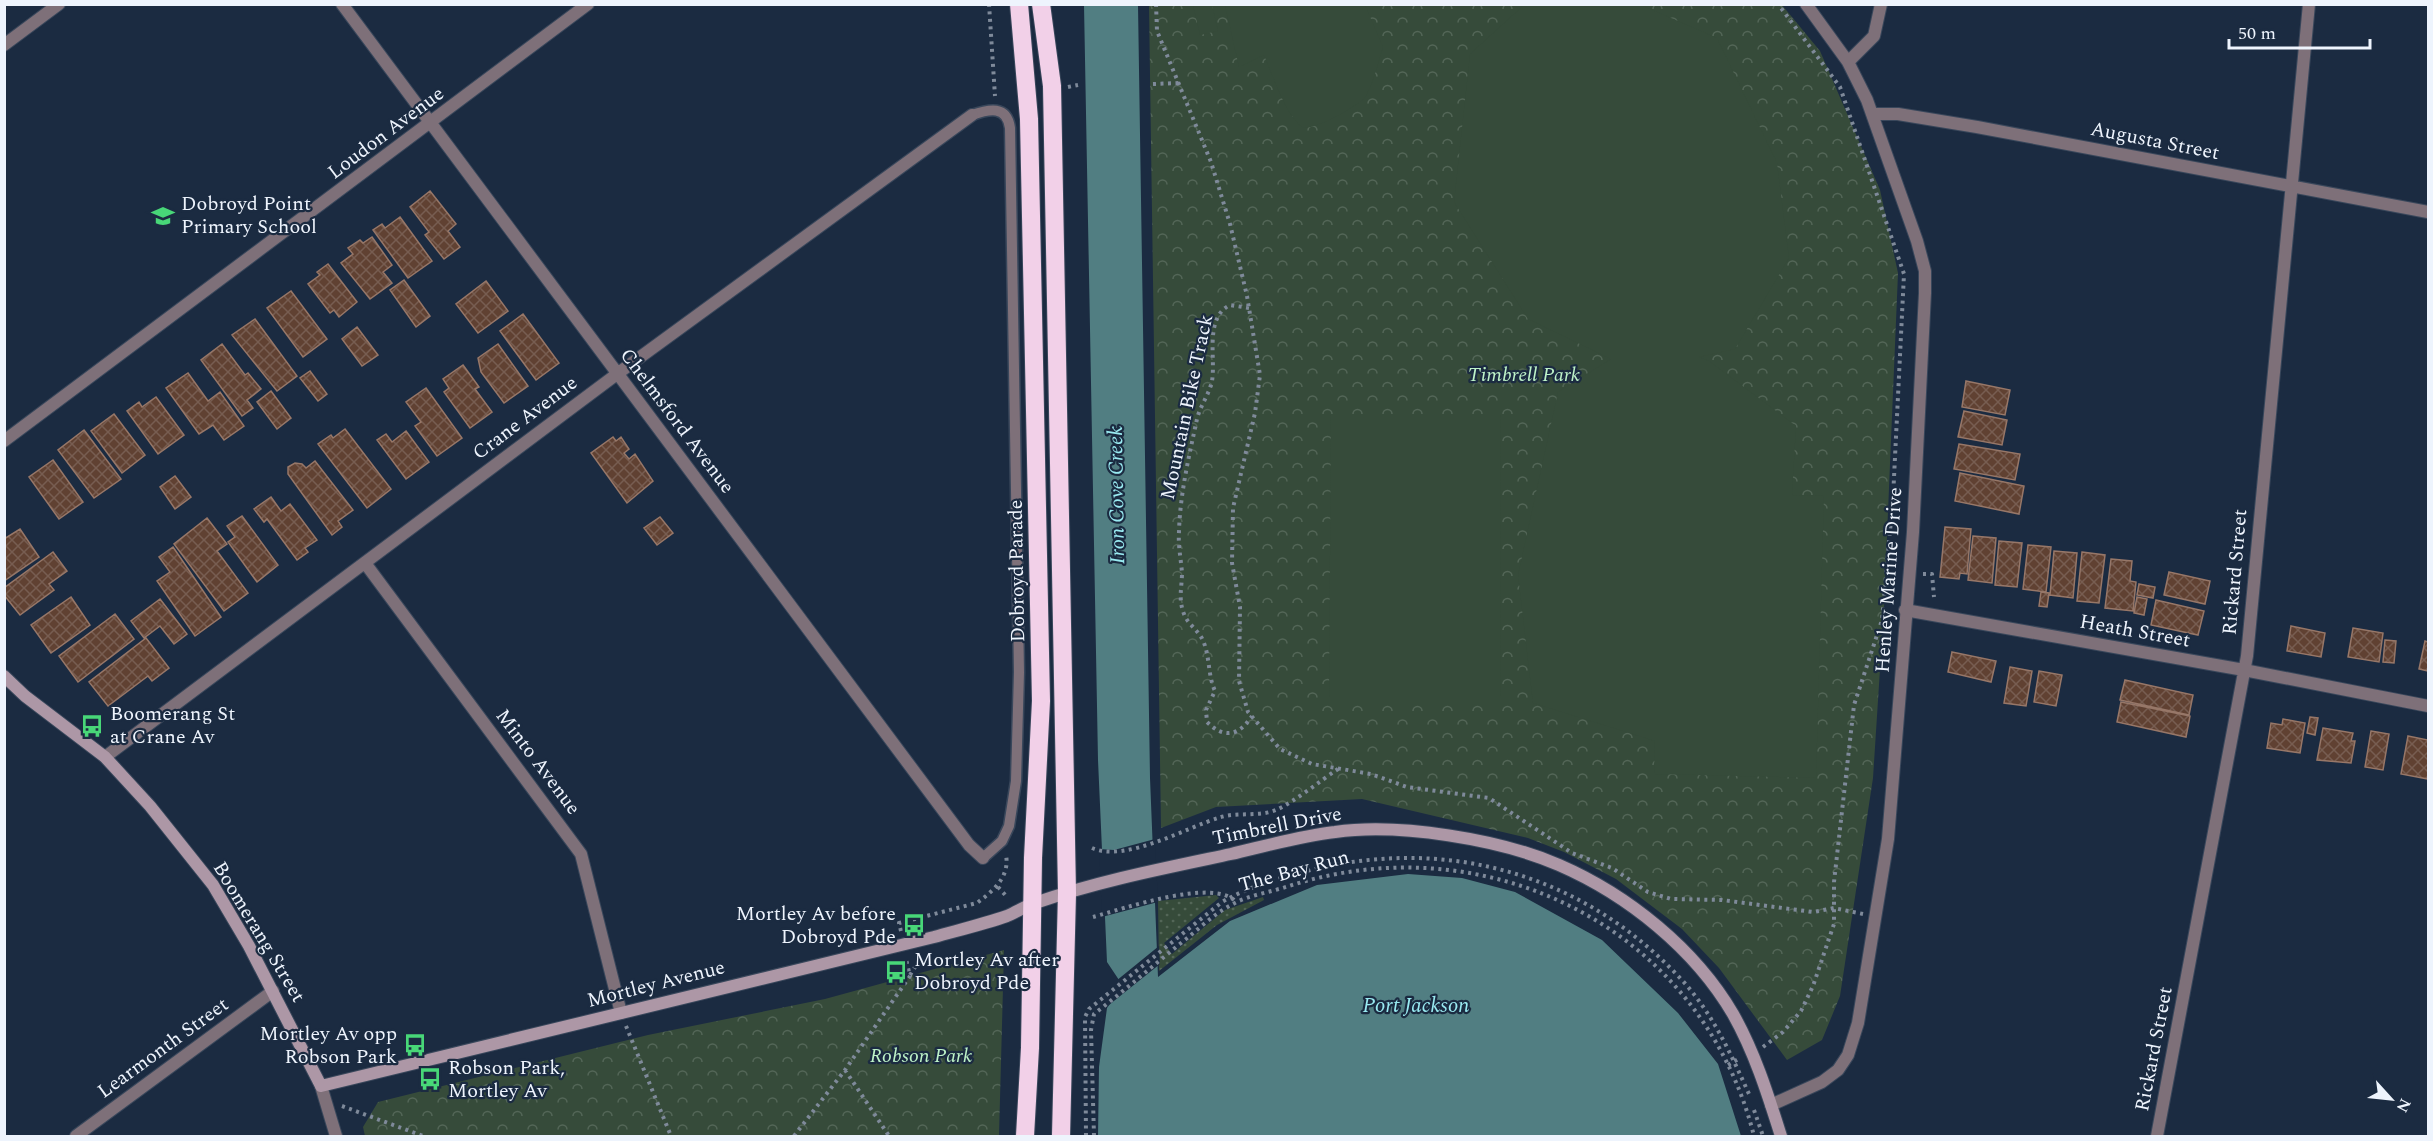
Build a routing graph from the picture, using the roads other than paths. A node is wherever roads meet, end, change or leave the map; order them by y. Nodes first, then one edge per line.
1 (59, 4) edge
2 (342, 4) edge
3 (588, 4) edge
4 (1018, 4) edge
5 (1041, 4) edge
6 (1806, 4) edge
7 (1881, 4) edge
8 (2309, 4) edge
9 (4, 45) edge
10 (1848, 62) junction
11 (1873, 114) junction
12 (972, 115) joint
13 (430, 124) junction
14 (2292, 186) junction
15 (2428, 212) edge
16 (617, 374) junction
17 (4, 441) edge
18 (365, 563) junction
19 (1905, 610) junction
20 (2244, 670) junction
21 (4, 676) edge
22 (2428, 706) edge
23 (105, 757) junction
24 (983, 858) joint
25 (1066, 893) junction
26 (1032, 903) junction
27 (273, 991) junction
28 (621, 1013) junction
29 (321, 1086) junction
30 (1771, 1105) junction
31 (75, 1137) edge
32 (336, 1137) edge
33 (1025, 1137) edge
34 (1061, 1137) edge
35 (1781, 1137) edge
36 (2157, 1137) edge

1 - 9 street
2 - 13 street, Chelmsford Avenue
3 - 13 street, Loudon Avenue
4 - 26 highway, Dobroyd Parade
5 - 25 highway
6 - 10 street, Henley Marine Drive
7 - 10 street
8 - 14 street, Rickard Street
10 - 11 street, Henley Marine Drive
11 - 14 street, Augusta Street
11 - 19 street, Henley Marine Drive
12 - 16 street, Crane Avenue
12 - 24 lane, Dobroyd Parade
13 - 16 street, Chelmsford Avenue
13 - 17 street, Loudon Avenue
14 - 15 street, Augusta Street
14 - 20 street, Rickard Street
16 - 18 street, Crane Avenue
16 - 24 street, Chelmsford Avenue
18 - 23 street, Crane Avenue
18 - 28 street, Minto Avenue
19 - 20 street, Heath Street
19 - 30 street, Henley Marine Drive
20 - 22 street, Heath Street
20 - 36 street, Rickard Street
21 - 23 street, Boomerang Street
23 - 27 street, Boomerang Street
25 - 26 street, Timbrell Drive
25 - 30 street, Timbrell Drive
25 - 34 highway
26 - 28 street, Mortley Avenue
26 - 33 highway, Dobroyd Parade
27 - 29 street, Boomerang Street
27 - 31 street, Learmonth Street
28 - 29 street, Mortley Avenue
29 - 32 street, Boomerang Street
30 - 35 street

